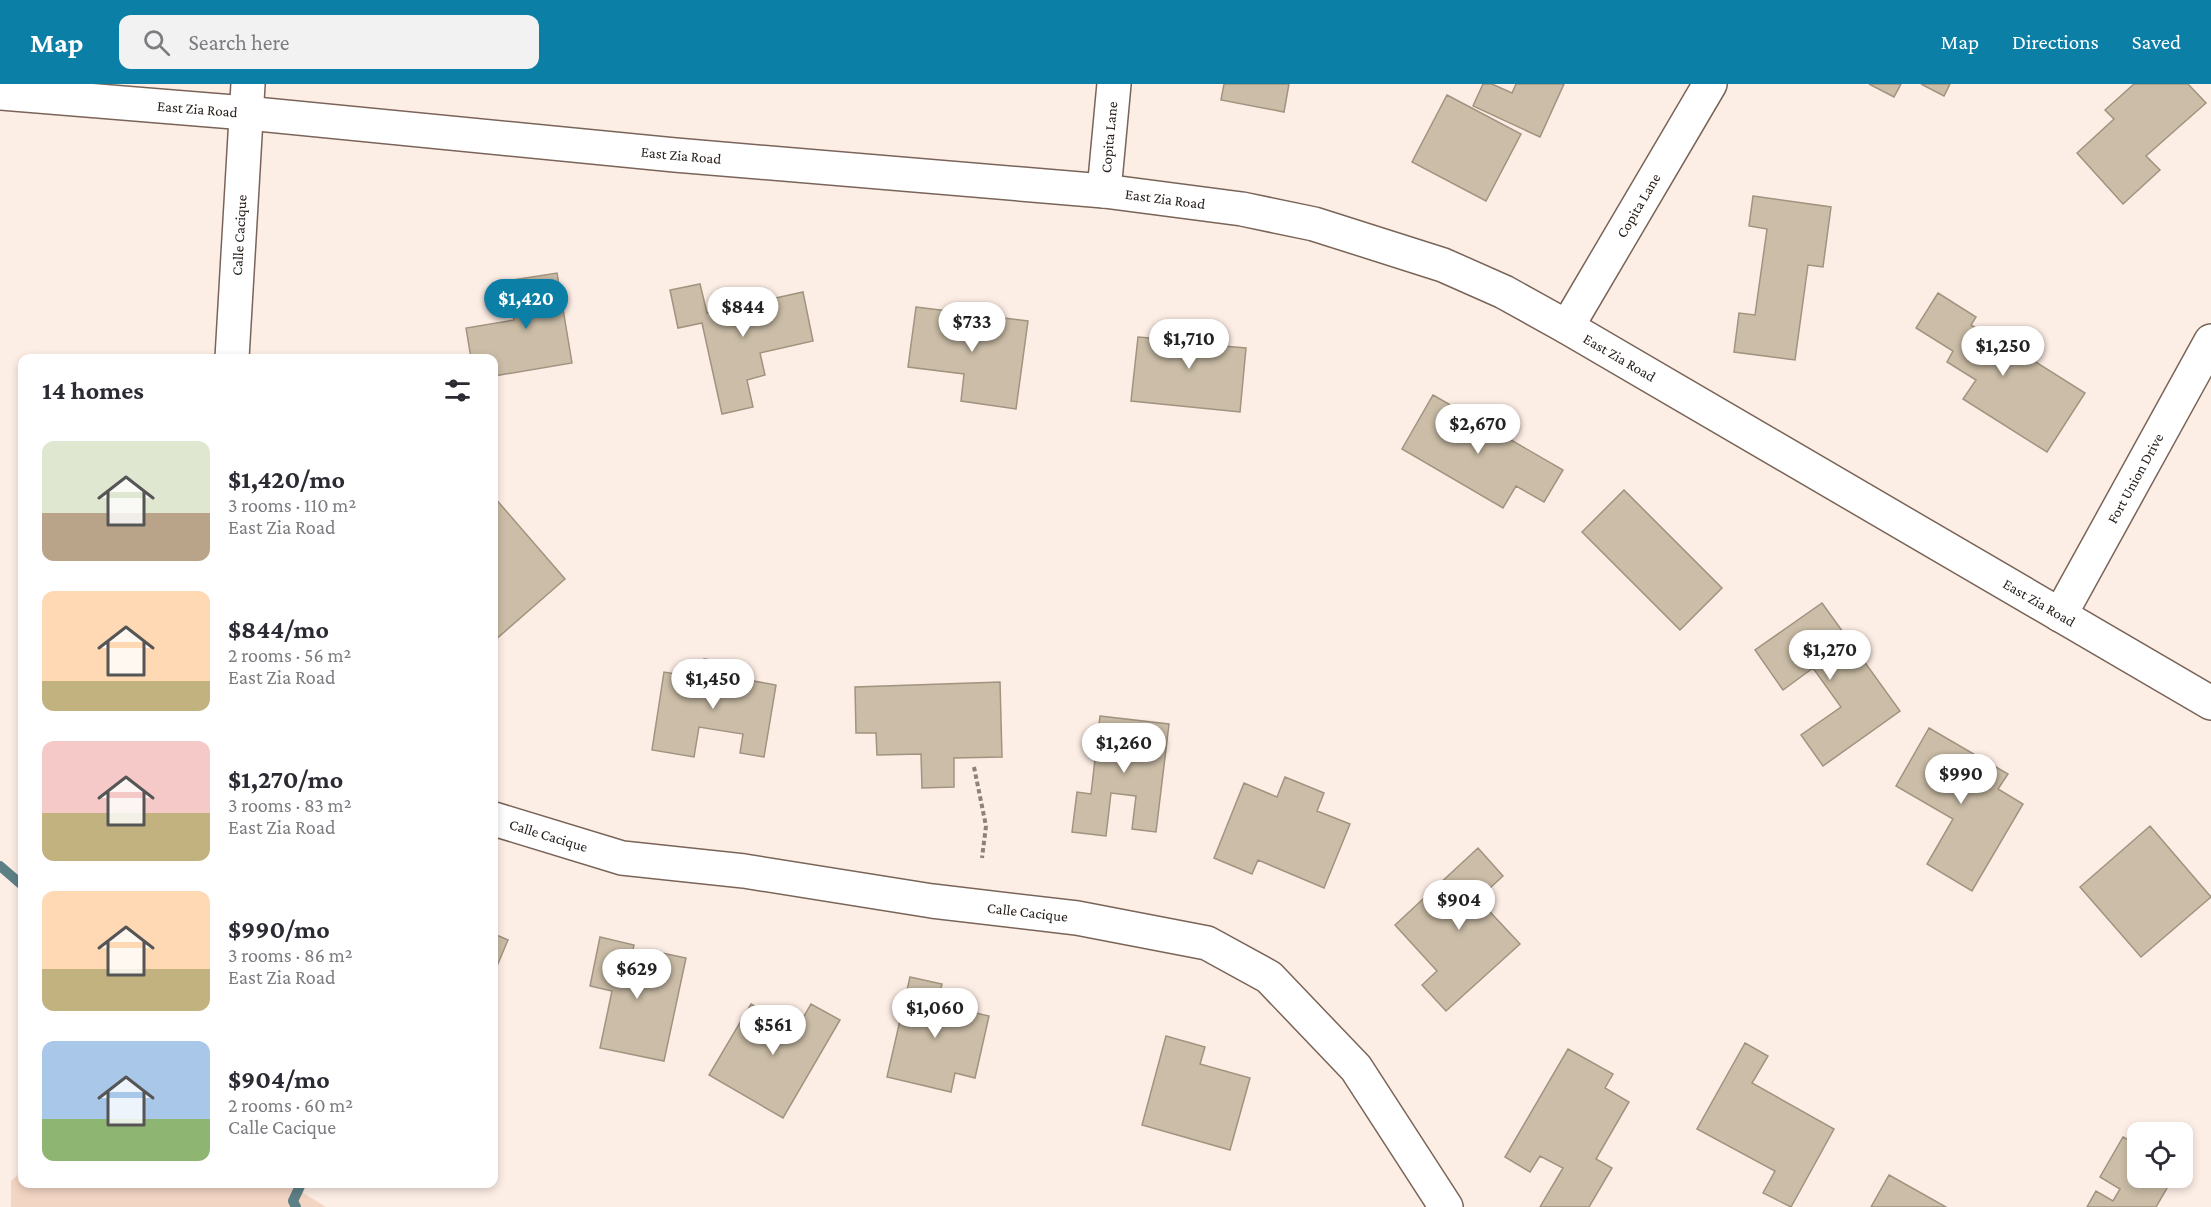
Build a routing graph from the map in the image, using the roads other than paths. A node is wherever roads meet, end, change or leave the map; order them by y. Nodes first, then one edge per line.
1 (1114, 84) edge
2 (1710, 84) edge
3 (0, 93) edge
4 (247, 99) edge
5 (1104, 191) junction
6 (1567, 327) junction
7 (2211, 341) edge
8 (232, 354) edge
9 (2060, 615) junction
10 (2211, 703) edge
11 (498, 820) edge
12 (1446, 1207) edge

1 - 5 street, Copita Lane
2 - 6 street, Copita Lane
3 - 4 street, East Zia Road
4 - 5 street, East Zia Road
4 - 8 street, Calle Cacique
5 - 6 street, East Zia Road
6 - 9 street, East Zia Road
7 - 9 street, Fort Union Drive
9 - 10 street, East Zia Road
11 - 12 street, Calle Cacique

